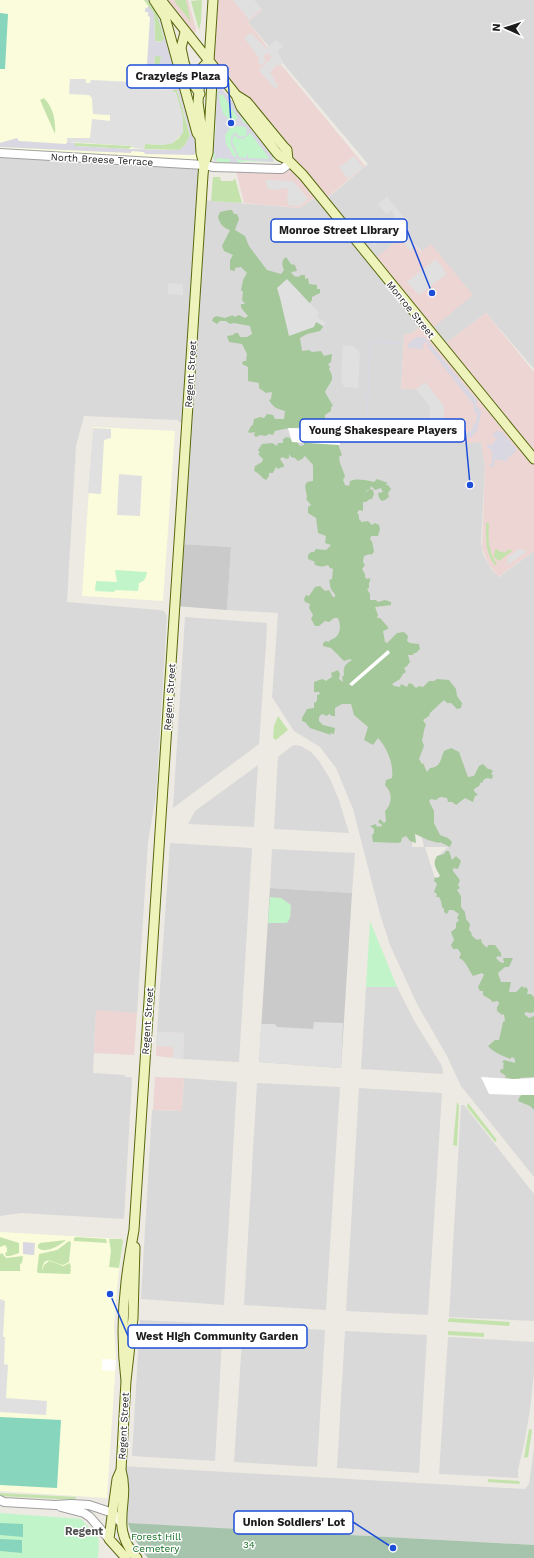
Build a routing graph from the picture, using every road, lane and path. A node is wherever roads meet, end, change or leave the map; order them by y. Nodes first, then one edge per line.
1 (154, 0) edge
2 (161, 0) edge
3 (213, 0) edge
4 (185, 32) junction
5 (209, 61) junction
6 (199, 91) junction
7 (209, 128) junction
8 (200, 137) junction
9 (0, 153) edge
10 (289, 161) junction
11 (204, 165) junction
12 (534, 458) edge
13 (121, 1470) junction
14 (1, 1502) edge
15 (55, 1505) junction
16 (113, 1513) junction
17 (121, 1523) junction
18 (109, 1539) junction
19 (126, 1558) edge
20 (137, 1558) edge

1 - 8 main road
2 - 4 main road, Monroe Street
3 - 5 main road, Regent Street
4 - 5 main road, Monroe Street
4 - 6 main road
5 - 6 main road, Regent Street
5 - 7 main road, Regent Street
5 - 10 main road, Monroe Street
6 - 7 main road
6 - 8 main road, Regent Street
7 - 11 main road, Regent Street
8 - 11 main road, Regent Street
9 - 11 street, North Breese Terrace
10 - 11 street, North Breese Terrace
10 - 12 main road, Monroe Street
11 - 13 main road, Regent Street
13 - 16 main road, Regent Street
13 - 17 main road, Regent Street
14 - 15 street
15 - 16 street
15 - 18 street
16 - 17 street
16 - 18 main road, Regent Street
17 - 20 main road, Regent Street
18 - 19 main road

